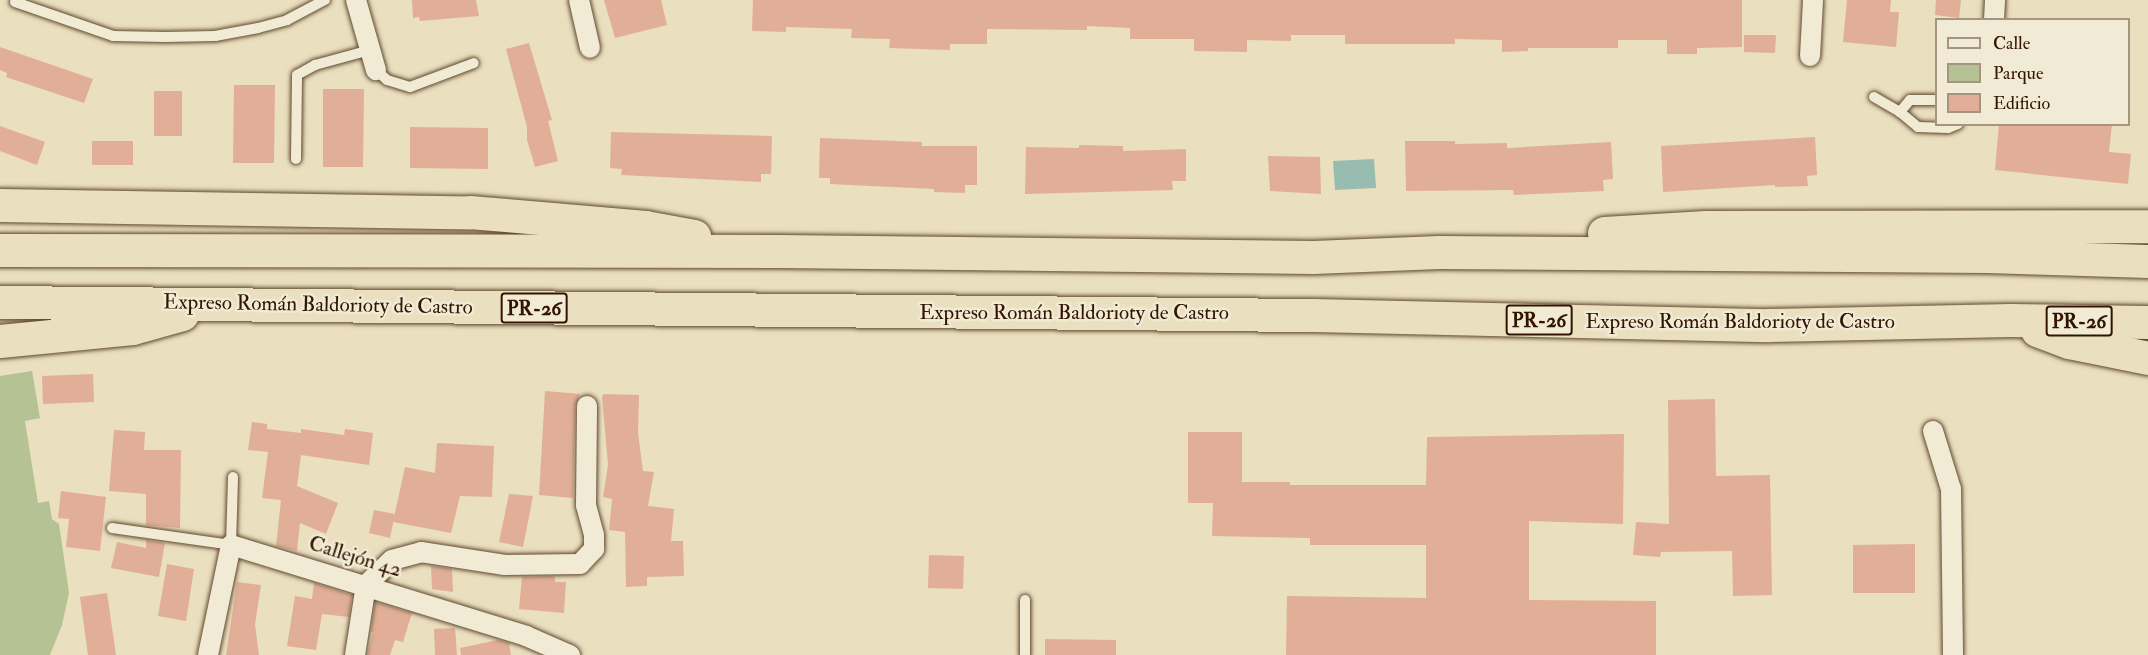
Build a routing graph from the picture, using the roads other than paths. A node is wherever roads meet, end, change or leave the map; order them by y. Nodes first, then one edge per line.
1 (325, 0) edge
2 (356, 0) edge
3 (579, 0) edge
4 (1813, 0) edge
5 (1995, 0) edge
6 (15, 2) dead end
7 (1994, 18) edge
8 (590, 48) dead end
9 (370, 50) junction
10 (1810, 56) dead end
11 (474, 63) dead end
12 (376, 70) joint
13 (1874, 98) dead end
14 (1935, 100) edge
15 (1900, 112) junction
16 (1953, 126) edge
17 (296, 159) dead end
18 (0, 205) edge
19 (2148, 226) edge
20 (0, 250) edge
21 (778, 251) junction
22 (1439, 252) junction
23 (2148, 261) edge
24 (0, 302) edge
25 (219, 304) junction
26 (2010, 320) junction
27 (2148, 322) edge
28 (0, 341) edge
29 (2148, 358) edge
30 (587, 406) dead end
31 (1933, 431) dead end
32 (233, 477) dead end
33 (112, 528) dead end
34 (231, 544) junction
35 (366, 585) junction
36 (1025, 600) dead end
37 (208, 655) edge
38 (356, 655) edge
39 (570, 655) edge
40 (1025, 655) edge
41 (1953, 655) edge

1 - 6 lane
2 - 9 street
3 - 8 street
4 - 10 street
5 - 7 street
9 - 12 street
9 - 17 lane
11 - 12 lane
13 - 15 lane
14 - 15 lane
15 - 16 lane
18 - 21 highway
19 - 22 highway
20 - 21 highway
21 - 22 highway
22 - 23 highway
24 - 25 highway, Expreso Román Baldorioty de Castro / PR-26
25 - 26 highway, Expreso Román Baldorioty de Castro / PR-26
25 - 28 highway
26 - 27 highway, Expreso Román Baldorioty de Castro / PR-26
26 - 29 highway
30 - 35 street
31 - 41 street
32 - 34 lane
33 - 34 lane
34 - 35 street, Callejón 42
34 - 37 street
35 - 38 street
35 - 39 street, Callejón 42
36 - 40 lane

